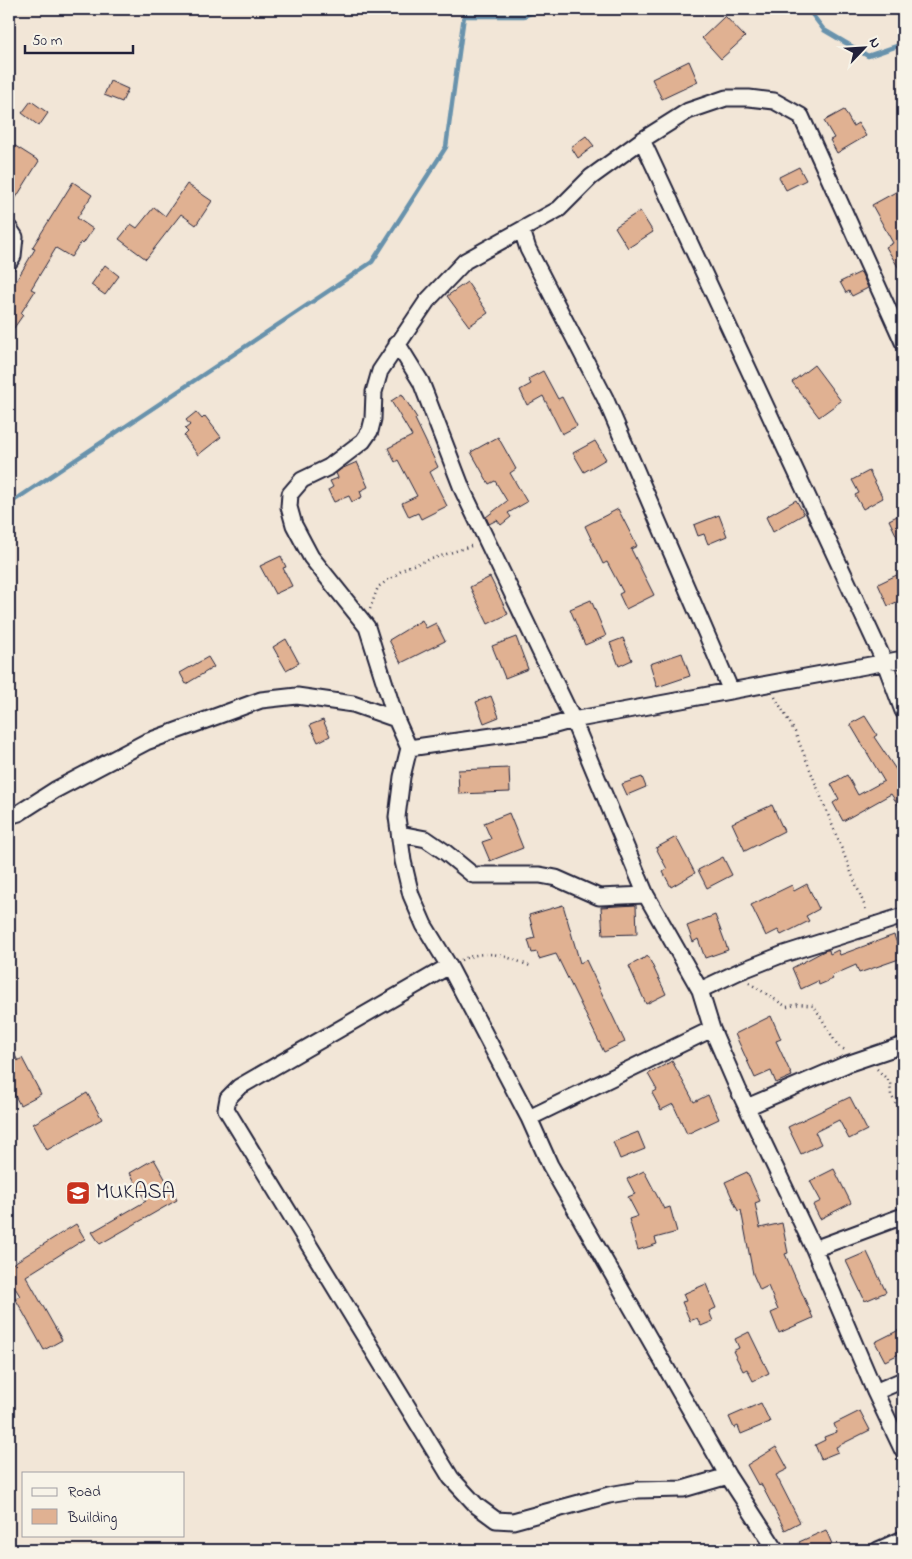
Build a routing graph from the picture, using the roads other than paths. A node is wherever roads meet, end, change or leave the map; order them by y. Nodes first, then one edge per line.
1 (642, 140) junction
2 (9, 228) edge
3 (522, 230) junction
4 (9, 262) edge
5 (903, 342) edge
6 (397, 343) junction
7 (903, 659) edge
8 (885, 663) junction
9 (731, 691) junction
10 (903, 711) edge
11 (396, 718) junction
12 (573, 720) junction
13 (409, 748) junction
14 (9, 816) edge
15 (400, 834) junction
16 (646, 894) junction
17 (903, 916) edge
18 (449, 966) junction
19 (700, 990) junction
20 (712, 1029) junction
21 (903, 1045) edge
22 (747, 1107) junction
23 (529, 1118) junction
24 (903, 1216) edge
25 (814, 1249) junction
26 (903, 1380) edge
27 (875, 1392) junction
28 (903, 1451) edge
29 (728, 1476) junction
30 (903, 1539) edge
31 (776, 1550) edge
32 (878, 1550) edge

1 - 3 street
1 - 5 street
1 - 8 street
2 - 4 street
3 - 6 street
3 - 9 street
6 - 11 street
6 - 12 street
7 - 8 street
8 - 9 street
8 - 10 street
9 - 12 street
11 - 13 street
11 - 14 street
12 - 13 street
12 - 16 street
13 - 15 street
15 - 16 street
15 - 18 street
16 - 19 street
17 - 19 street
18 - 23 street
18 - 29 street
19 - 20 street
20 - 22 street
20 - 23 street
21 - 22 street
22 - 25 street
23 - 29 street
24 - 25 street
25 - 27 street
26 - 27 street
27 - 28 street
29 - 31 street
30 - 32 street

